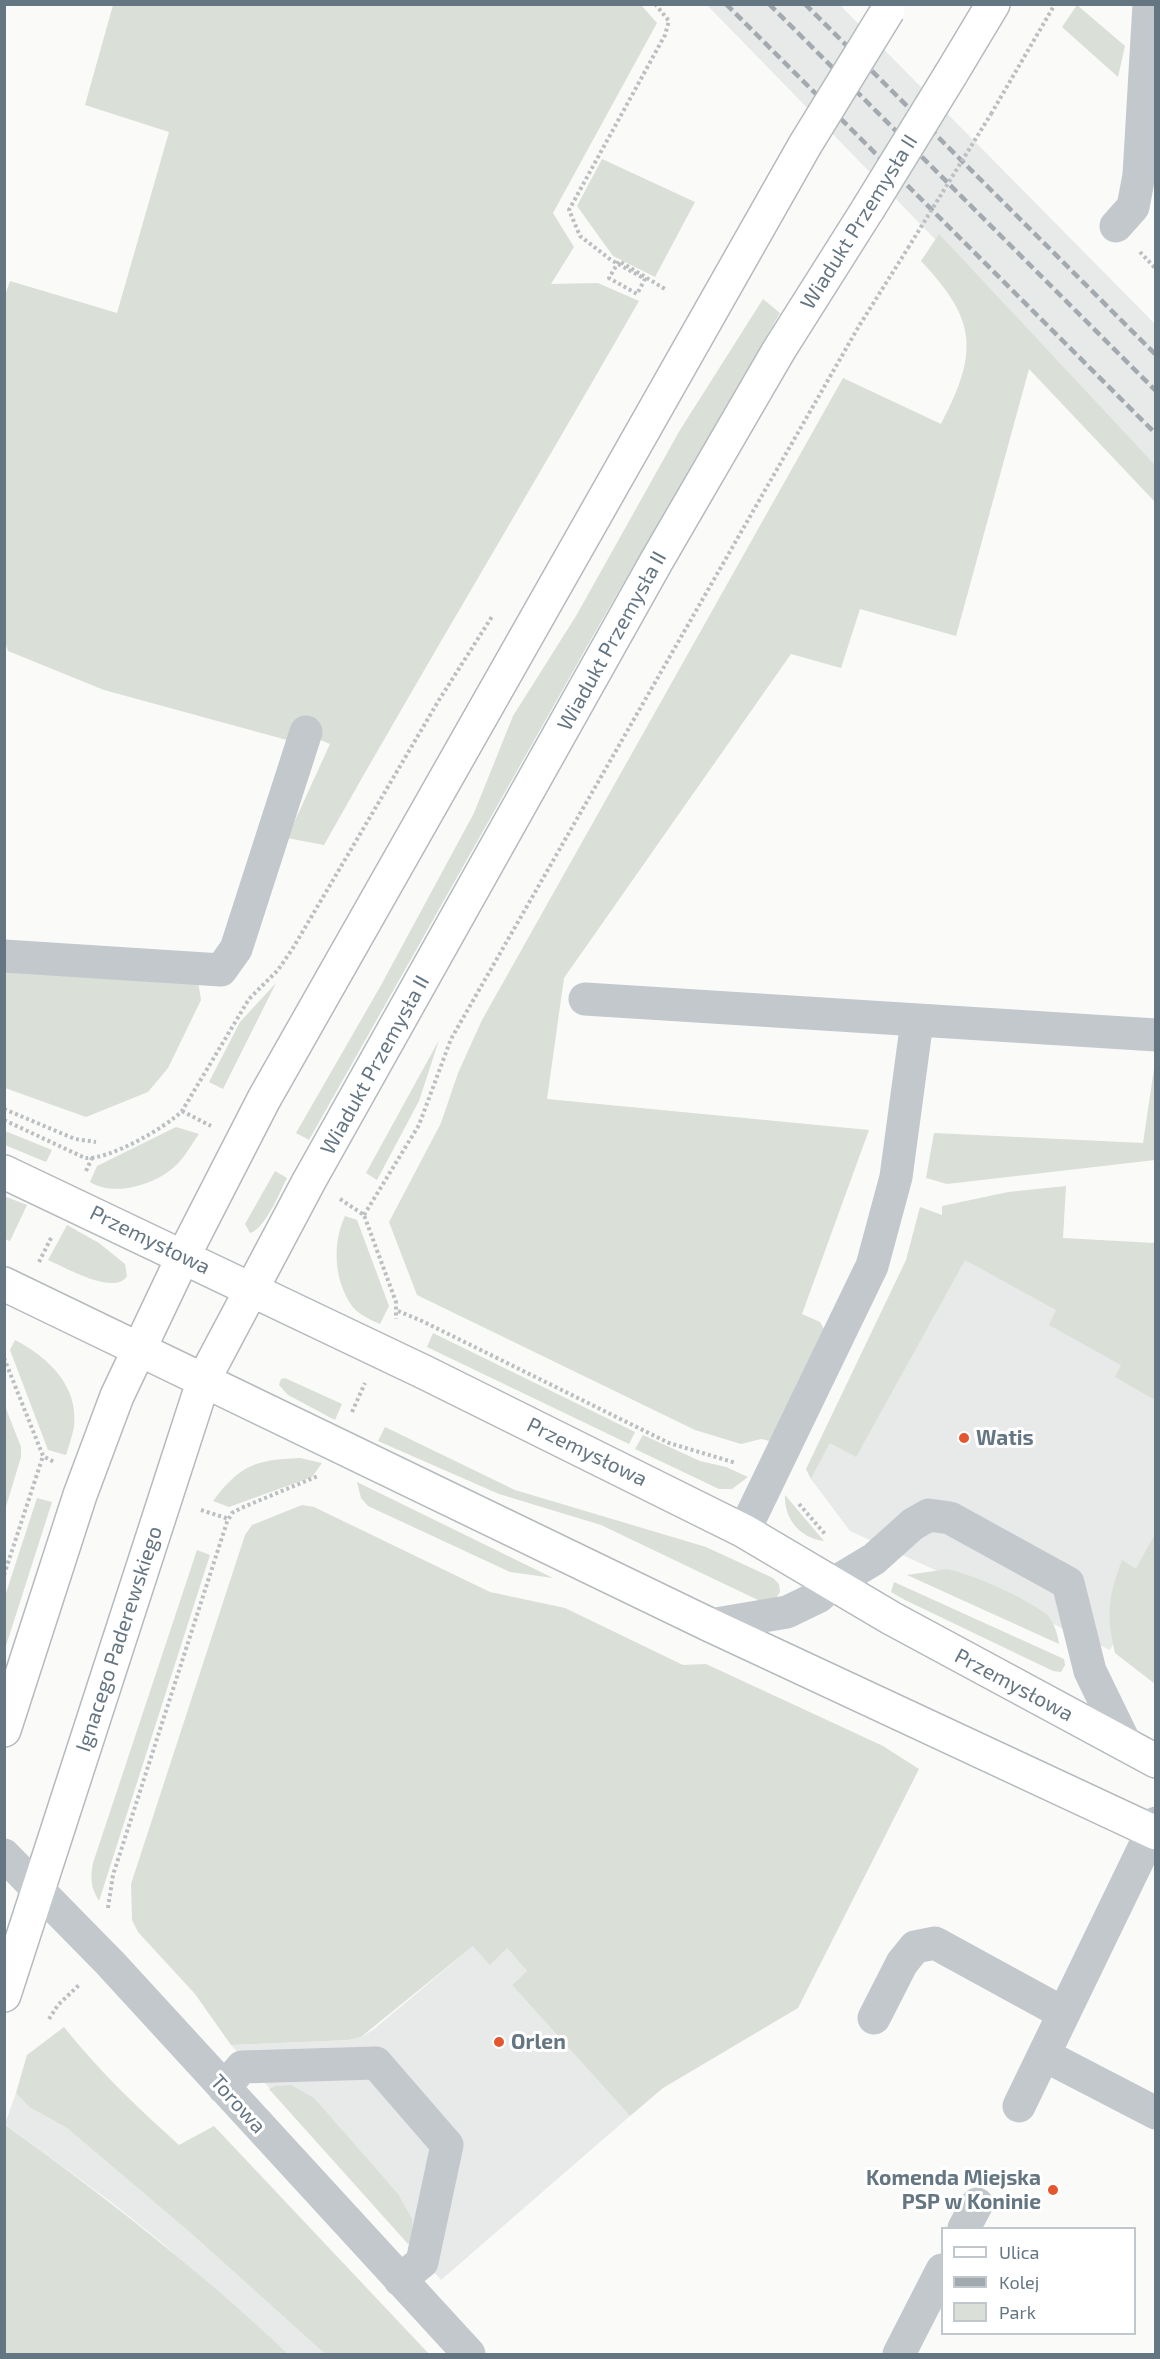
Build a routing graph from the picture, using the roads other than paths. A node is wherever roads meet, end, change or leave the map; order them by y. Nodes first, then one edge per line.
1 (993, 4) edge
2 (1149, 4) edge
3 (890, 7) edge
4 (1116, 226) dead end
5 (306, 732) dead end
6 (4, 956) edge
7 (585, 999) dead end
8 (917, 1021) junction
9 (1155, 1035) edge
10 (4, 1172) edge
11 (183, 1257) junction
12 (250, 1288) junction
13 (14, 1289) edge
14 (139, 1348) junction
15 (204, 1379) junction
16 (744, 1531) junction
17 (846, 1576) junction
18 (710, 1625) junction
19 (4, 1730) edge
20 (1126, 1745) junction
21 (1155, 1761) edge
22 (1154, 1829) edge
23 (4, 1855) edge
24 (38, 1890) junction
25 (4, 1995) edge
26 (1063, 2013) junction
27 (874, 2018) dead end
28 (1044, 2055) junction
29 (224, 2088) junction
30 (1019, 2106) dead end
31 (1155, 2113) edge
32 (941, 2272) edge
33 (400, 2280) junction
34 (469, 2355) edge
35 (898, 2355) edge

1 - 12 main road, Wiadukt Przemysła II, bridge
2 - 4 street
3 - 11 main road, bridge
5 - 6 street
7 - 8 street
8 - 9 street
8 - 16 street
10 - 11 main road, Przemysłowa
11 - 12 main road, Przemysłowa
11 - 14 main road
12 - 15 main road, Ignacego Paderewskiego
12 - 16 main road, Przemysłowa
13 - 14 main road
14 - 15 main road
14 - 19 main road
15 - 18 main road
15 - 24 main road, Ignacego Paderewskiego
16 - 17 main road, Przemysłowa
17 - 18 street
17 - 20 main road, Przemysłowa
17 - 20 street
18 - 22 main road
20 - 21 main road, Przemysłowa
22 - 26 street
23 - 24 street, Torowa
24 - 25 main road, Ignacego Paderewskiego
24 - 29 street, Torowa
26 - 27 street
26 - 28 street
28 - 30 street
28 - 31 street
29 - 33 street, Torowa
29 - 33 street
32 - 35 street
33 - 34 street, Torowa

